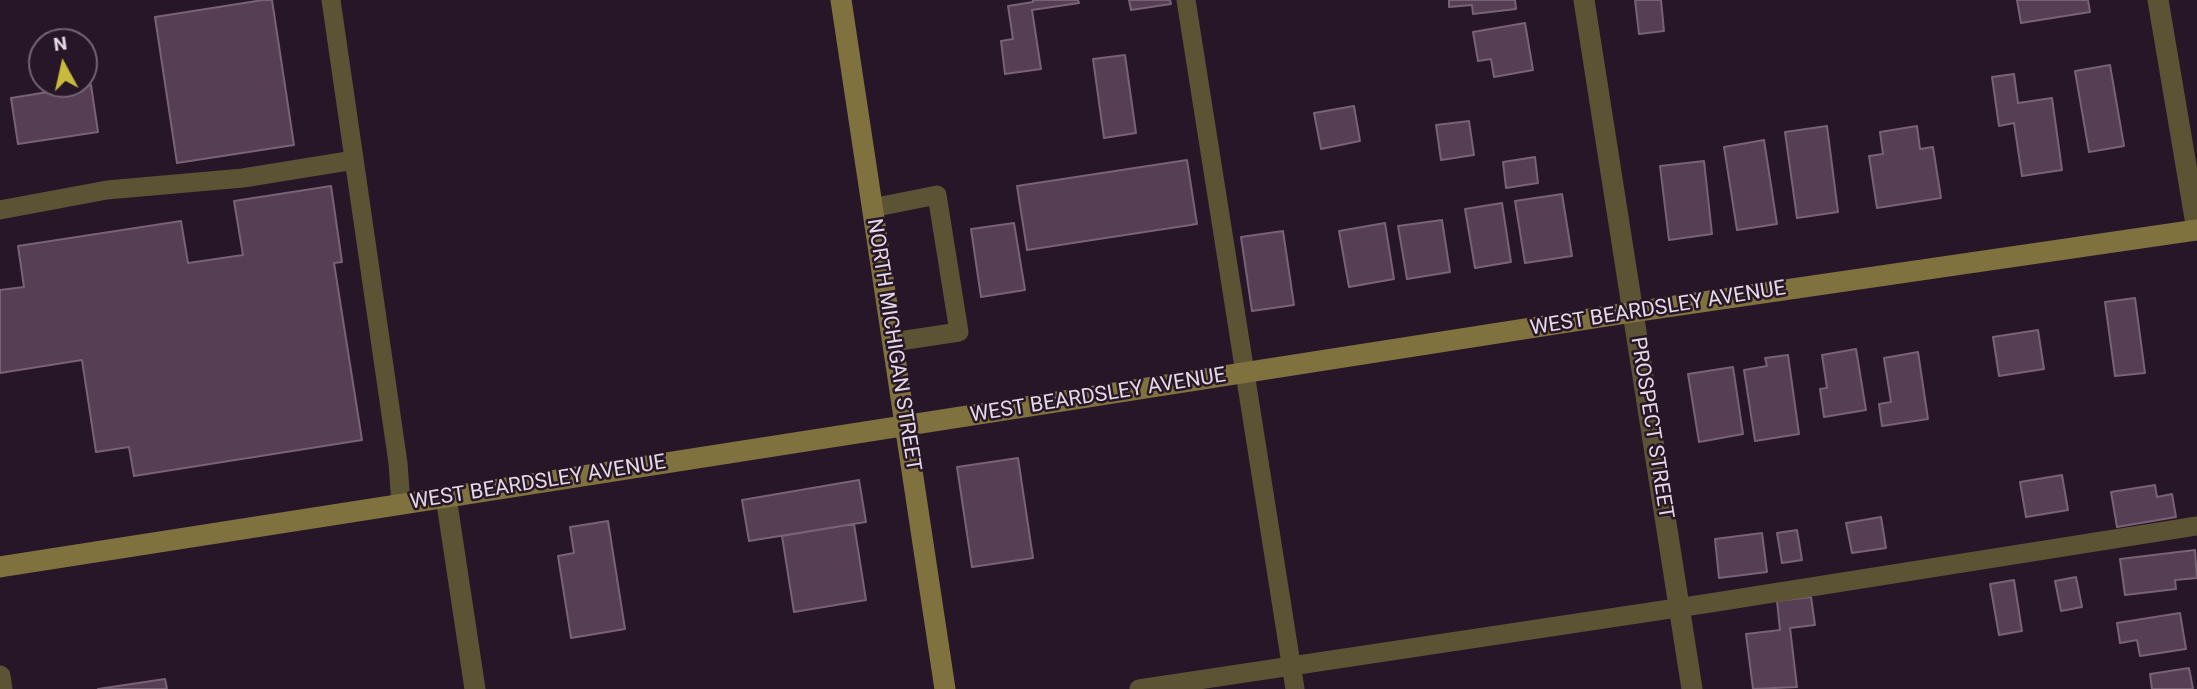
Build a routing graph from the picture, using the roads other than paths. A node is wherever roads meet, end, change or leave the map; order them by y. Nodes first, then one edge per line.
1 (331, 0) edge
2 (841, 0) edge
3 (1186, 0) edge
4 (1584, 0) edge
5 (2158, 0) edge
6 (354, 160) junction
7 (872, 208) junction
8 (0, 210) edge
9 (2197, 230) edge
10 (1633, 312) junction
11 (892, 342) junction
12 (1246, 372) junction
13 (905, 426) junction
14 (446, 497) junction
15 (401, 504) junction
16 (2197, 526) edge
17 (0, 567) edge
18 (1679, 608) junction
19 (1292, 666) junction
20 (0, 676) edge
21 (2, 689) edge
22 (475, 689) edge
23 (945, 689) edge
24 (1139, 689) edge
25 (1295, 689) edge
26 (1692, 689) edge

1 - 6 lane
2 - 7 main road, NORTH MICHIGAN STREET
3 - 12 lane
4 - 10 street, PROSPECT STREET
5 - 9 street
6 - 8 lane
6 - 15 lane
7 - 11 main road, NORTH MICHIGAN STREET
7 - 11 lane
9 - 10 main road, WEST BEARDSLEY AVENUE
10 - 12 main road, WEST BEARDSLEY AVENUE
10 - 18 street, PROSPECT STREET
11 - 13 main road, NORTH MICHIGAN STREET
12 - 13 main road, WEST BEARDSLEY AVENUE
12 - 19 lane
13 - 14 main road, WEST BEARDSLEY AVENUE
13 - 23 main road, NORTH MICHIGAN STREET
14 - 15 main road, WEST BEARDSLEY AVENUE
14 - 22 street
15 - 17 main road, WEST BEARDSLEY AVENUE
16 - 18 lane
18 - 19 lane
18 - 26 street, PROSPECT STREET
19 - 24 lane
19 - 25 lane
20 - 21 street

